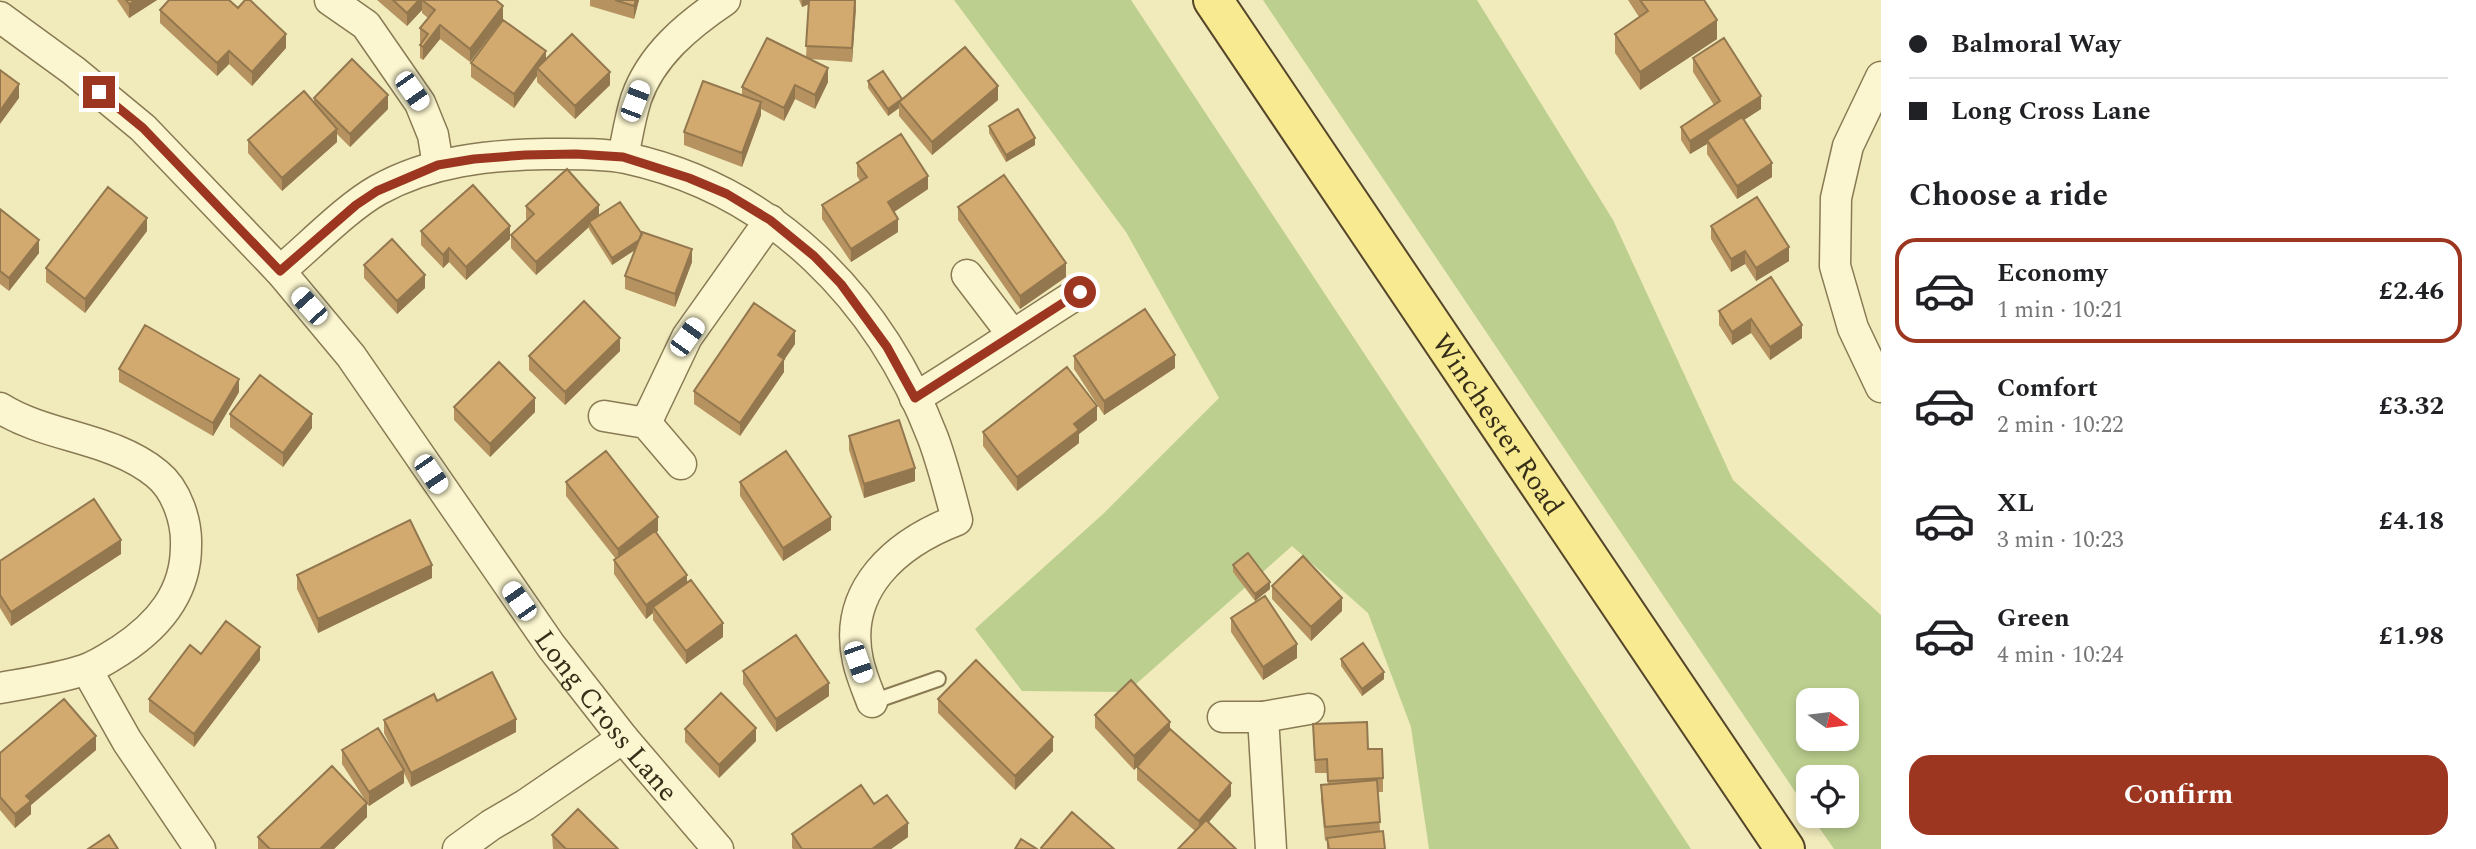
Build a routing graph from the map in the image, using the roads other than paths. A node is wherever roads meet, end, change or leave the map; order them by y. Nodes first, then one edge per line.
1 (330, 0) edge
2 (725, 0) edge
3 (1213, 0) edge
4 (0, 17) edge
5 (1881, 77) edge
6 (623, 157) junction
7 (438, 165) junction
8 (770, 220) junction
9 (280, 271) junction
10 (967, 275) dead end
11 (1080, 292) dead end
12 (1012, 334) junction
13 (1881, 387) edge
14 (915, 398) junction
15 (0, 408) edge
16 (604, 416) dead end
17 (646, 423) junction
18 (681, 464) dead end
19 (87, 670) junction
20 (938, 679) dead end
21 (0, 688) edge
22 (872, 702) joint
23 (1309, 709) dead end
24 (1223, 717) dead end
25 (1263, 718) junction
26 (623, 738) junction
27 (200, 849) edge
28 (458, 849) edge
29 (718, 849) edge
30 (1271, 849) edge
31 (1785, 849) edge

1 - 7 street
2 - 6 street
3 - 31 main road, Winchester Road
4 - 9 street, Long Cross Lane
5 - 13 street
6 - 7 street
6 - 8 street
7 - 9 street
8 - 14 street
8 - 17 street
9 - 26 street, Long Cross Lane
10 - 12 street
11 - 12 street
12 - 14 street
14 - 22 street
15 - 19 street
16 - 17 street
17 - 18 street
19 - 21 street
19 - 27 street
20 - 22 lane
23 - 25 street
24 - 25 street
25 - 30 street
26 - 28 street
26 - 29 street, Long Cross Lane

